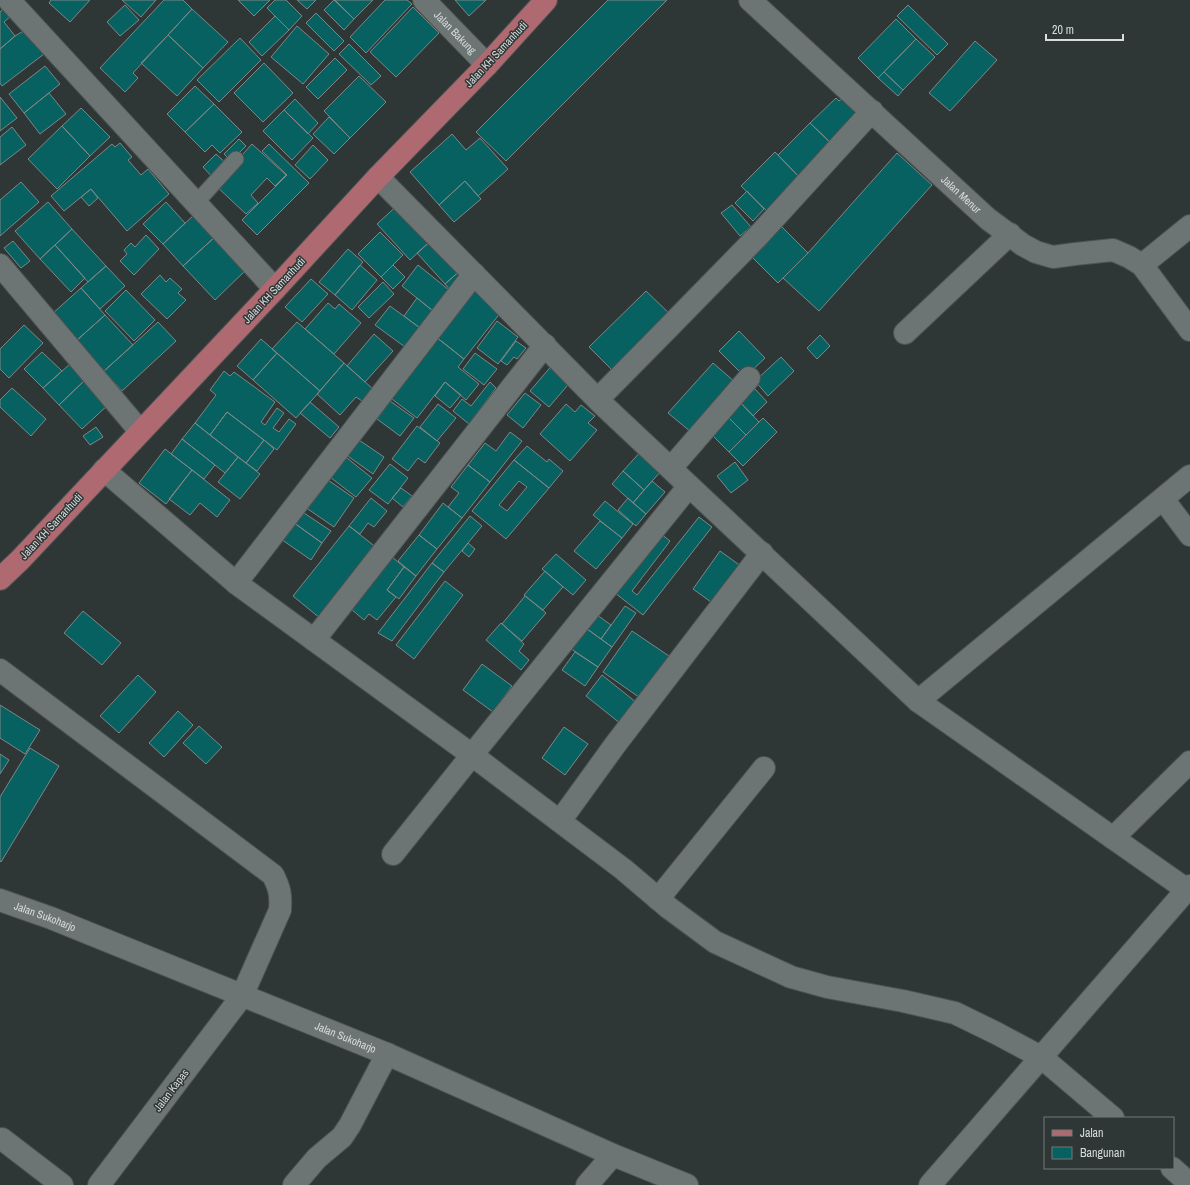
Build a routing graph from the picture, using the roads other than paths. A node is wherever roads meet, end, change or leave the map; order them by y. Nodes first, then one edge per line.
1 (9, 0) edge
2 (424, 0) edge
3 (546, 0) edge
4 (750, 0) edge
5 (487, 65) junction
6 (872, 111) junction
7 (236, 159) dead end
8 (378, 177) junction
9 (196, 203) junction
10 (1190, 226) edge
11 (1010, 234) junction
12 (0, 265) edge
13 (1142, 265) junction
14 (474, 274) junction
15 (276, 289) junction
16 (1190, 330) edge
17 (905, 333) dead end
18 (545, 345) junction
19 (749, 378) dead end
20 (598, 399) junction
21 (140, 431) junction
22 (671, 468) junction
23 (104, 470) junction
24 (1190, 476) edge
25 (689, 486) junction
26 (1162, 499) junction
27 (1190, 535) edge
28 (762, 553) junction
29 (0, 579) edge
30 (236, 583) junction
31 (314, 640) junction
32 (0, 670) edge
33 (918, 700) junction
34 (472, 755) junction
35 (1190, 762) edge
36 (764, 768) dead end
37 (560, 821) junction
38 (1113, 838) junction
39 (393, 854) dead end
40 (1189, 889) edge
41 (658, 899) junction
42 (0, 900) edge
43 (242, 996) junction
44 (387, 1054) junction
45 (1041, 1056) junction
46 (1112, 1117) edge
47 (2, 1139) dead end
48 (613, 1155) junction
49 (1173, 1169) edge
50 (1190, 1184) edge
51 (62, 1185) edge
52 (99, 1185) edge
53 (294, 1185) edge
54 (588, 1185) edge
55 (687, 1185) edge
56 (930, 1185) edge

1 - 9 street
2 - 5 street, Jalan Bakung
3 - 5 main road, Jalan KH Samanhudi
4 - 6 street, Jalan Menur
5 - 8 main road, Jalan KH Samanhudi
6 - 11 street, Jalan Menur
6 - 20 street
7 - 9 lane
8 - 14 street
8 - 15 main road, Jalan KH Samanhudi
9 - 15 street
10 - 13 street
11 - 13 street, Jalan Menur
11 - 17 street
12 - 21 street
13 - 16 street, Jalan Menur
14 - 18 street
14 - 30 street
15 - 21 main road, Jalan KH Samanhudi
18 - 20 street
18 - 31 street
19 - 22 street
20 - 22 street
21 - 23 main road, Jalan KH Samanhudi
22 - 25 street
23 - 29 main road, Jalan KH Samanhudi
23 - 30 street
24 - 26 street
25 - 28 street
25 - 34 street
26 - 27 street
26 - 33 street
28 - 33 street
28 - 37 street
30 - 31 street
31 - 34 street
32 - 43 street, Jalan Kapas
33 - 38 street
34 - 37 street
34 - 39 street
35 - 38 street
36 - 41 street
37 - 41 street
38 - 40 street
40 - 45 street
41 - 45 street
42 - 43 street, Jalan Sukoharjo
43 - 44 street, Jalan Sukoharjo
43 - 52 street, Jalan Kapas
44 - 48 street, Jalan Sukoharjo
44 - 53 street
45 - 46 street
45 - 56 street
47 - 51 street
48 - 54 street
48 - 55 street, Jalan Sukoharjo
49 - 50 street

